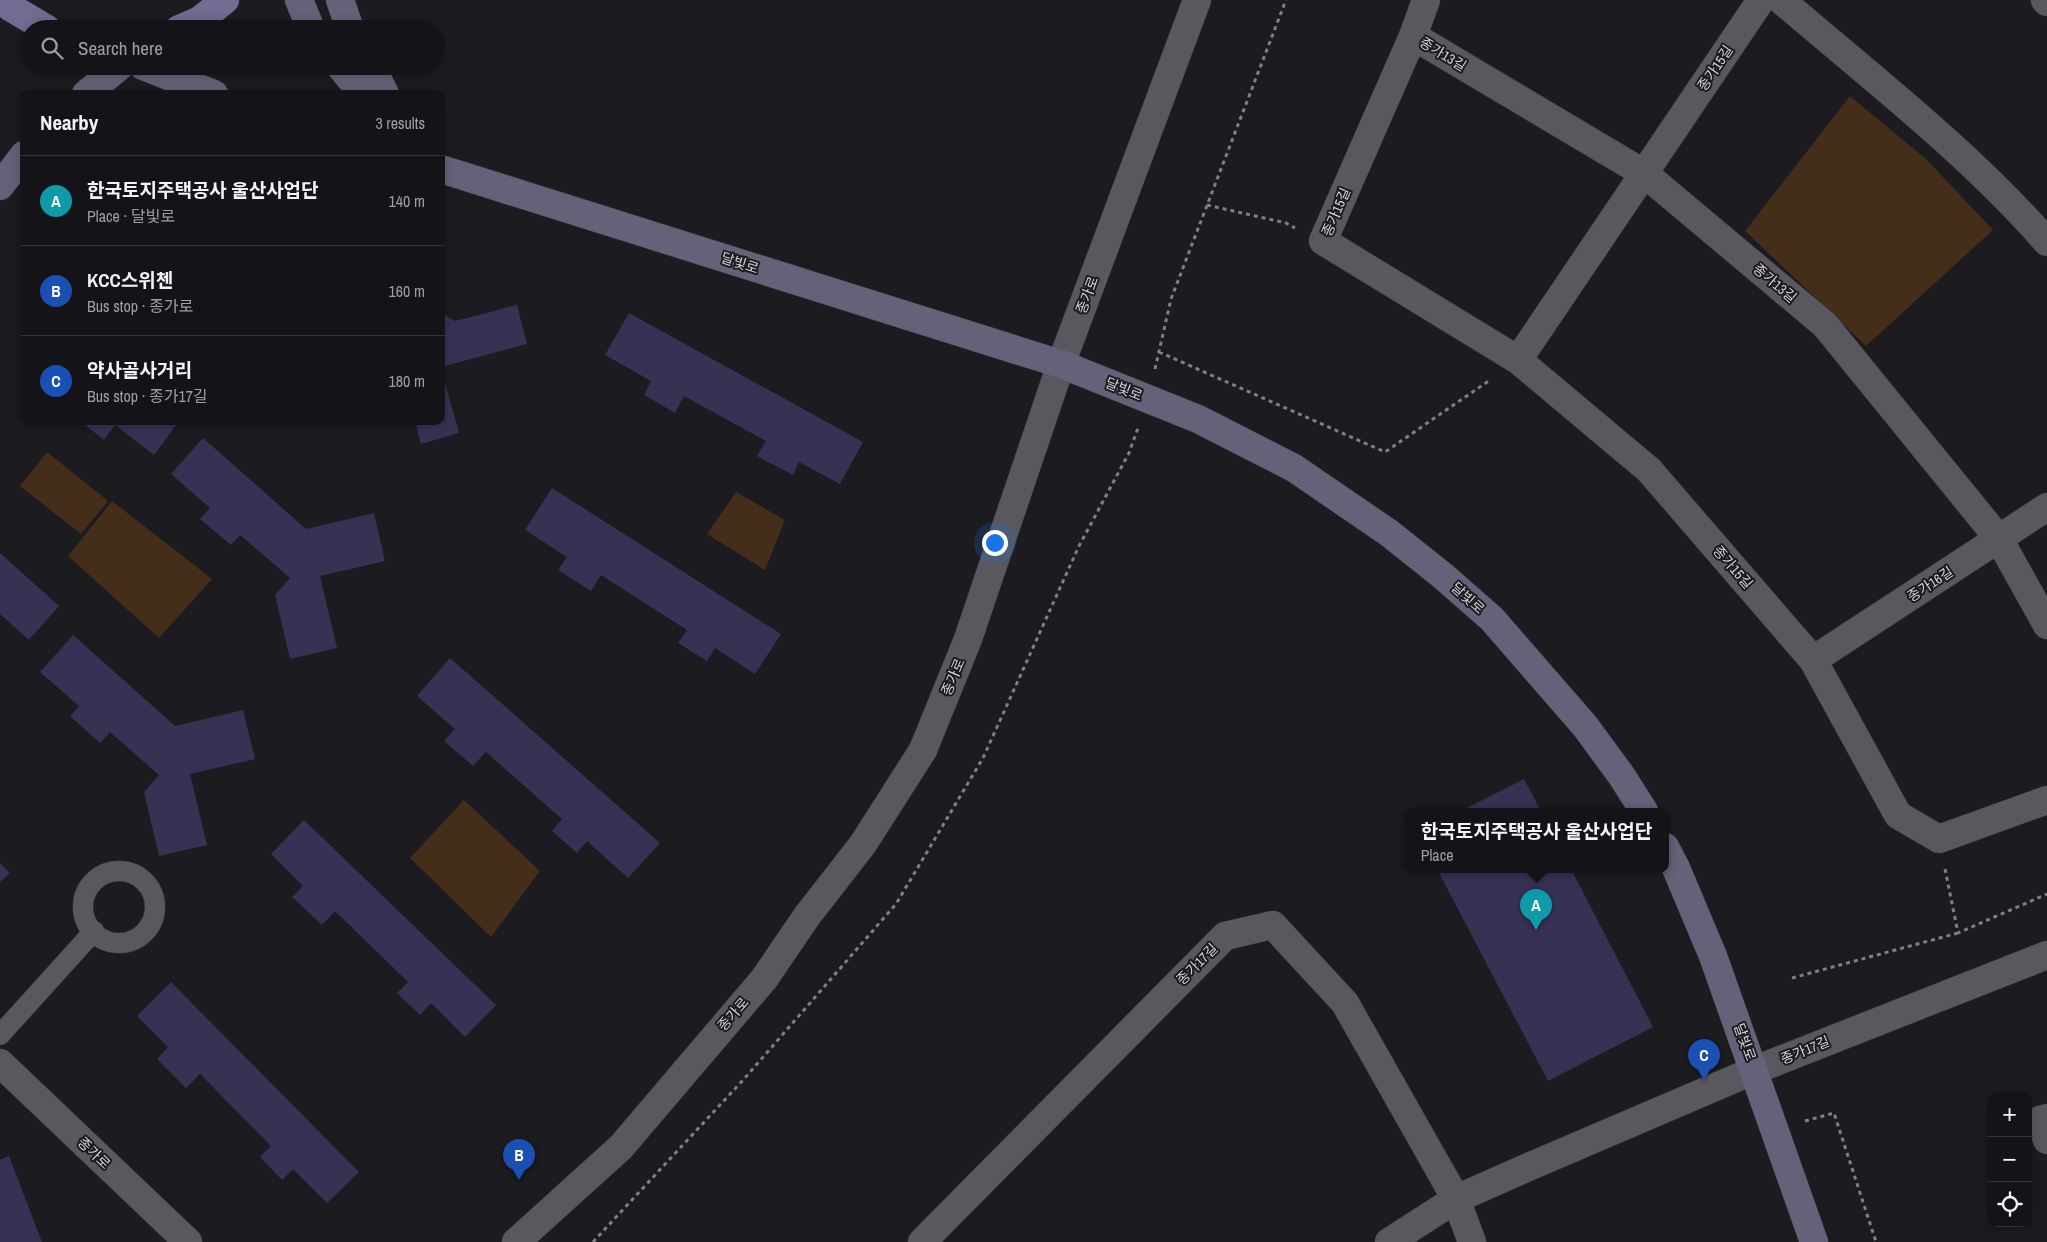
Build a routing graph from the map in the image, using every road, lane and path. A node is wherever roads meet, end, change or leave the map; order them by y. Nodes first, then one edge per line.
1 (4, 0) edge
2 (225, 0) edge
3 (299, 0) edge
4 (340, 0) edge
5 (1197, 0) edge
6 (1286, 0) edge
7 (1426, 0) edge
8 (1761, 0) edge
9 (1780, 0) edge
10 (0, 13) edge
11 (20, 20) edge
12 (32, 20) edge
13 (200, 20) edge
14 (307, 20) edge
15 (347, 20) edge
16 (1413, 36) junction
17 (109, 75) edge
18 (166, 75) edge
19 (347, 75) edge
20 (375, 75) edge
21 (91, 90) edge
22 (204, 90) edge
23 (362, 90) edge
24 (383, 90) edge
25 (445, 158) edge
26 (20, 160) edge
27 (445, 170) edge
28 (1645, 174) junction
29 (475, 179) junction
30 (0, 186) edge
31 (1207, 205) junction
32 (1323, 241) junction
33 (2047, 242) edge
34 (1159, 352) junction
35 (1518, 360) junction
36 (1061, 364) junction
37 (1149, 399) junction
38 (2047, 508) edge
39 (1999, 539) junction
40 (2047, 625) edge
41 (1814, 660) junction
42 (2047, 800) edge
43 (1642, 808) edge
44 (1939, 839) junction
45 (1669, 855) edge
46 (2047, 894) edge
47 (94, 932) dead end
48 (1958, 934) junction
49 (2047, 955) edge
50 (1792, 978) dead end
51 (0, 1035) edge
52 (0, 1063) edge
53 (1755, 1070) junction
54 (2047, 1118) edge
55 (1775, 1129) junction
56 (2047, 1140) edge
57 (1456, 1199) junction
58 (188, 1242) edge
59 (516, 1242) edge
60 (592, 1242) edge
61 (922, 1242) edge
62 (1389, 1242) edge
63 (1472, 1242) edge
64 (1814, 1242) edge
65 (1876, 1242) edge

1 - 12 main road
2 - 13 main road
3 - 14 main road
4 - 15 main road
5 - 36 street, 종가로
6 - 31 path
7 - 16 street, 종가15길
8 - 28 street, 종가15길
9 - 33 street
10 - 11 main road
16 - 28 street, 종가13길
16 - 32 street, 종가15길
17 - 21 main road
18 - 22 main road
19 - 23 main road
20 - 24 main road
25 - 29 main road, 달빛로
26 - 30 main road
27 - 29 main road, 달빛로
28 - 35 street, 종가15길
28 - 39 street, 종가13길
29 - 36 main road, 달빛로
31 - 32 path
31 - 34 path
32 - 35 street, 종가15길
34 - 35 path
34 - 37 path
35 - 41 street, 종가15길
36 - 37 main road, 달빛로
36 - 59 street, 종가로
37 - 43 main road, 달빛로
37 - 60 path
38 - 39 street, 종가16길
39 - 40 street, 종가13길
39 - 41 street, 종가16길
41 - 44 street, 종가15길
42 - 44 street
44 - 48 path
45 - 53 main road, 달빛로
46 - 48 path
47 - 51 lane
48 - 50 path
49 - 53 street, 종가17길
52 - 58 street, 종가로
53 - 55 main road, 달빛로
53 - 57 street, 종가17길
54 - 56 street
55 - 64 main road, 달빛로
55 - 65 path
57 - 61 street, 종가17길
57 - 62 street, 종가17길
57 - 63 street

